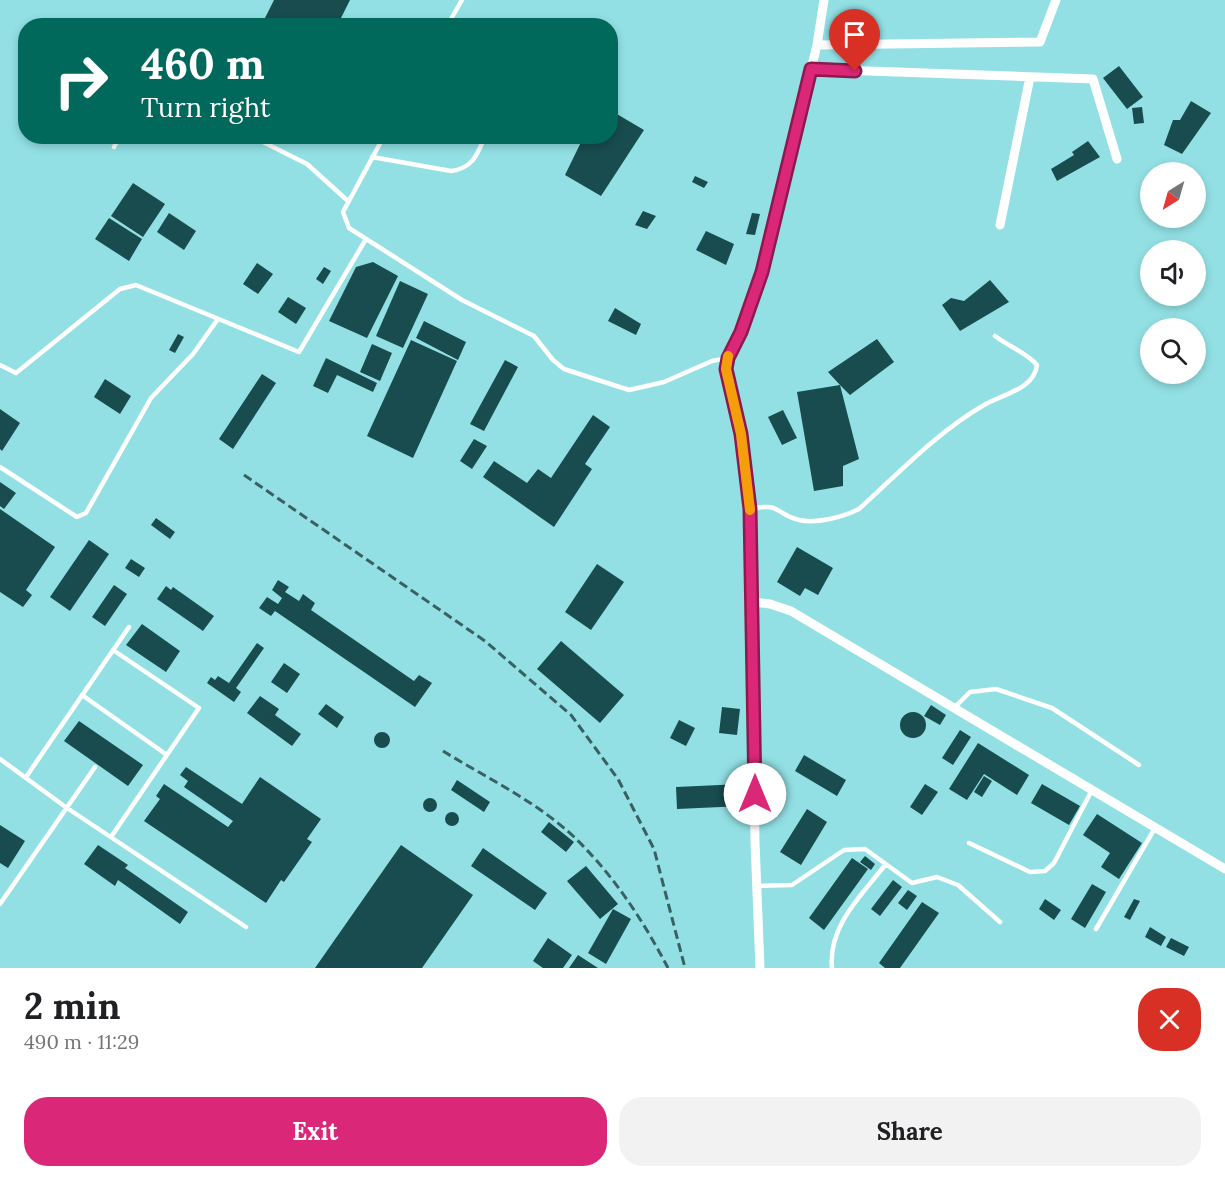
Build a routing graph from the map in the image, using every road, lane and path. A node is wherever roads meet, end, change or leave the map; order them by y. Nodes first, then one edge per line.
1 (462, 0) edge
2 (824, 0) edge
3 (1056, 0) edge
4 (452, 18) edge
5 (817, 45) junction
6 (811, 69) junction
7 (1030, 77) junction
8 (116, 144) edge
9 (267, 144) edge
10 (379, 144) edge
11 (482, 144) edge
12 (114, 147) dead end
13 (372, 157) junction
14 (1117, 159) dead end
15 (348, 201) junction
16 (1000, 225) dead end
17 (366, 239) junction
18 (218, 319) junction
19 (995, 336) dead end
20 (728, 358) junction
21 (0, 365) edge
22 (0, 467) edge
23 (750, 509) junction
24 (753, 602) junction
25 (129, 627) dead end
26 (113, 650) junction
27 (82, 695) junction
28 (955, 707) junction
29 (167, 755) junction
30 (0, 759) edge
31 (1139, 765) dead end
32 (95, 767) dead end
33 (26, 777) junction
34 (1092, 790) junction
35 (67, 808) junction
36 (1155, 828) junction
37 (111, 837) junction
38 (969, 843) dead end
39 (885, 865) junction
40 (1225, 869) edge
41 (757, 886) junction
42 (0, 904) edge
43 (1000, 922) dead end
44 (246, 927) dead end
45 (1096, 929) dead end
46 (760, 968) edge
47 (832, 968) edge

1 - 4 lane
2 - 5 street
3 - 5 street
5 - 6 street
6 - 7 street
6 - 20 street
7 - 14 street
7 - 16 street
8 - 12 lane
9 - 15 lane
10 - 13 lane
11 - 13 lane
13 - 15 lane
15 - 17 lane
17 - 18 lane
17 - 20 lane
18 - 21 lane
18 - 22 lane
19 - 23 lane
20 - 23 street
23 - 24 street
24 - 28 street
24 - 41 street
25 - 26 lane
26 - 27 lane
26 - 29 lane
27 - 29 lane
27 - 33 lane
28 - 31 lane
28 - 34 street
29 - 37 lane
30 - 33 lane
32 - 35 lane
33 - 35 lane
34 - 36 street
34 - 38 lane
35 - 37 lane
35 - 42 lane
36 - 40 street
36 - 45 lane
37 - 44 lane
39 - 41 lane
39 - 43 lane
39 - 47 lane
41 - 46 street

